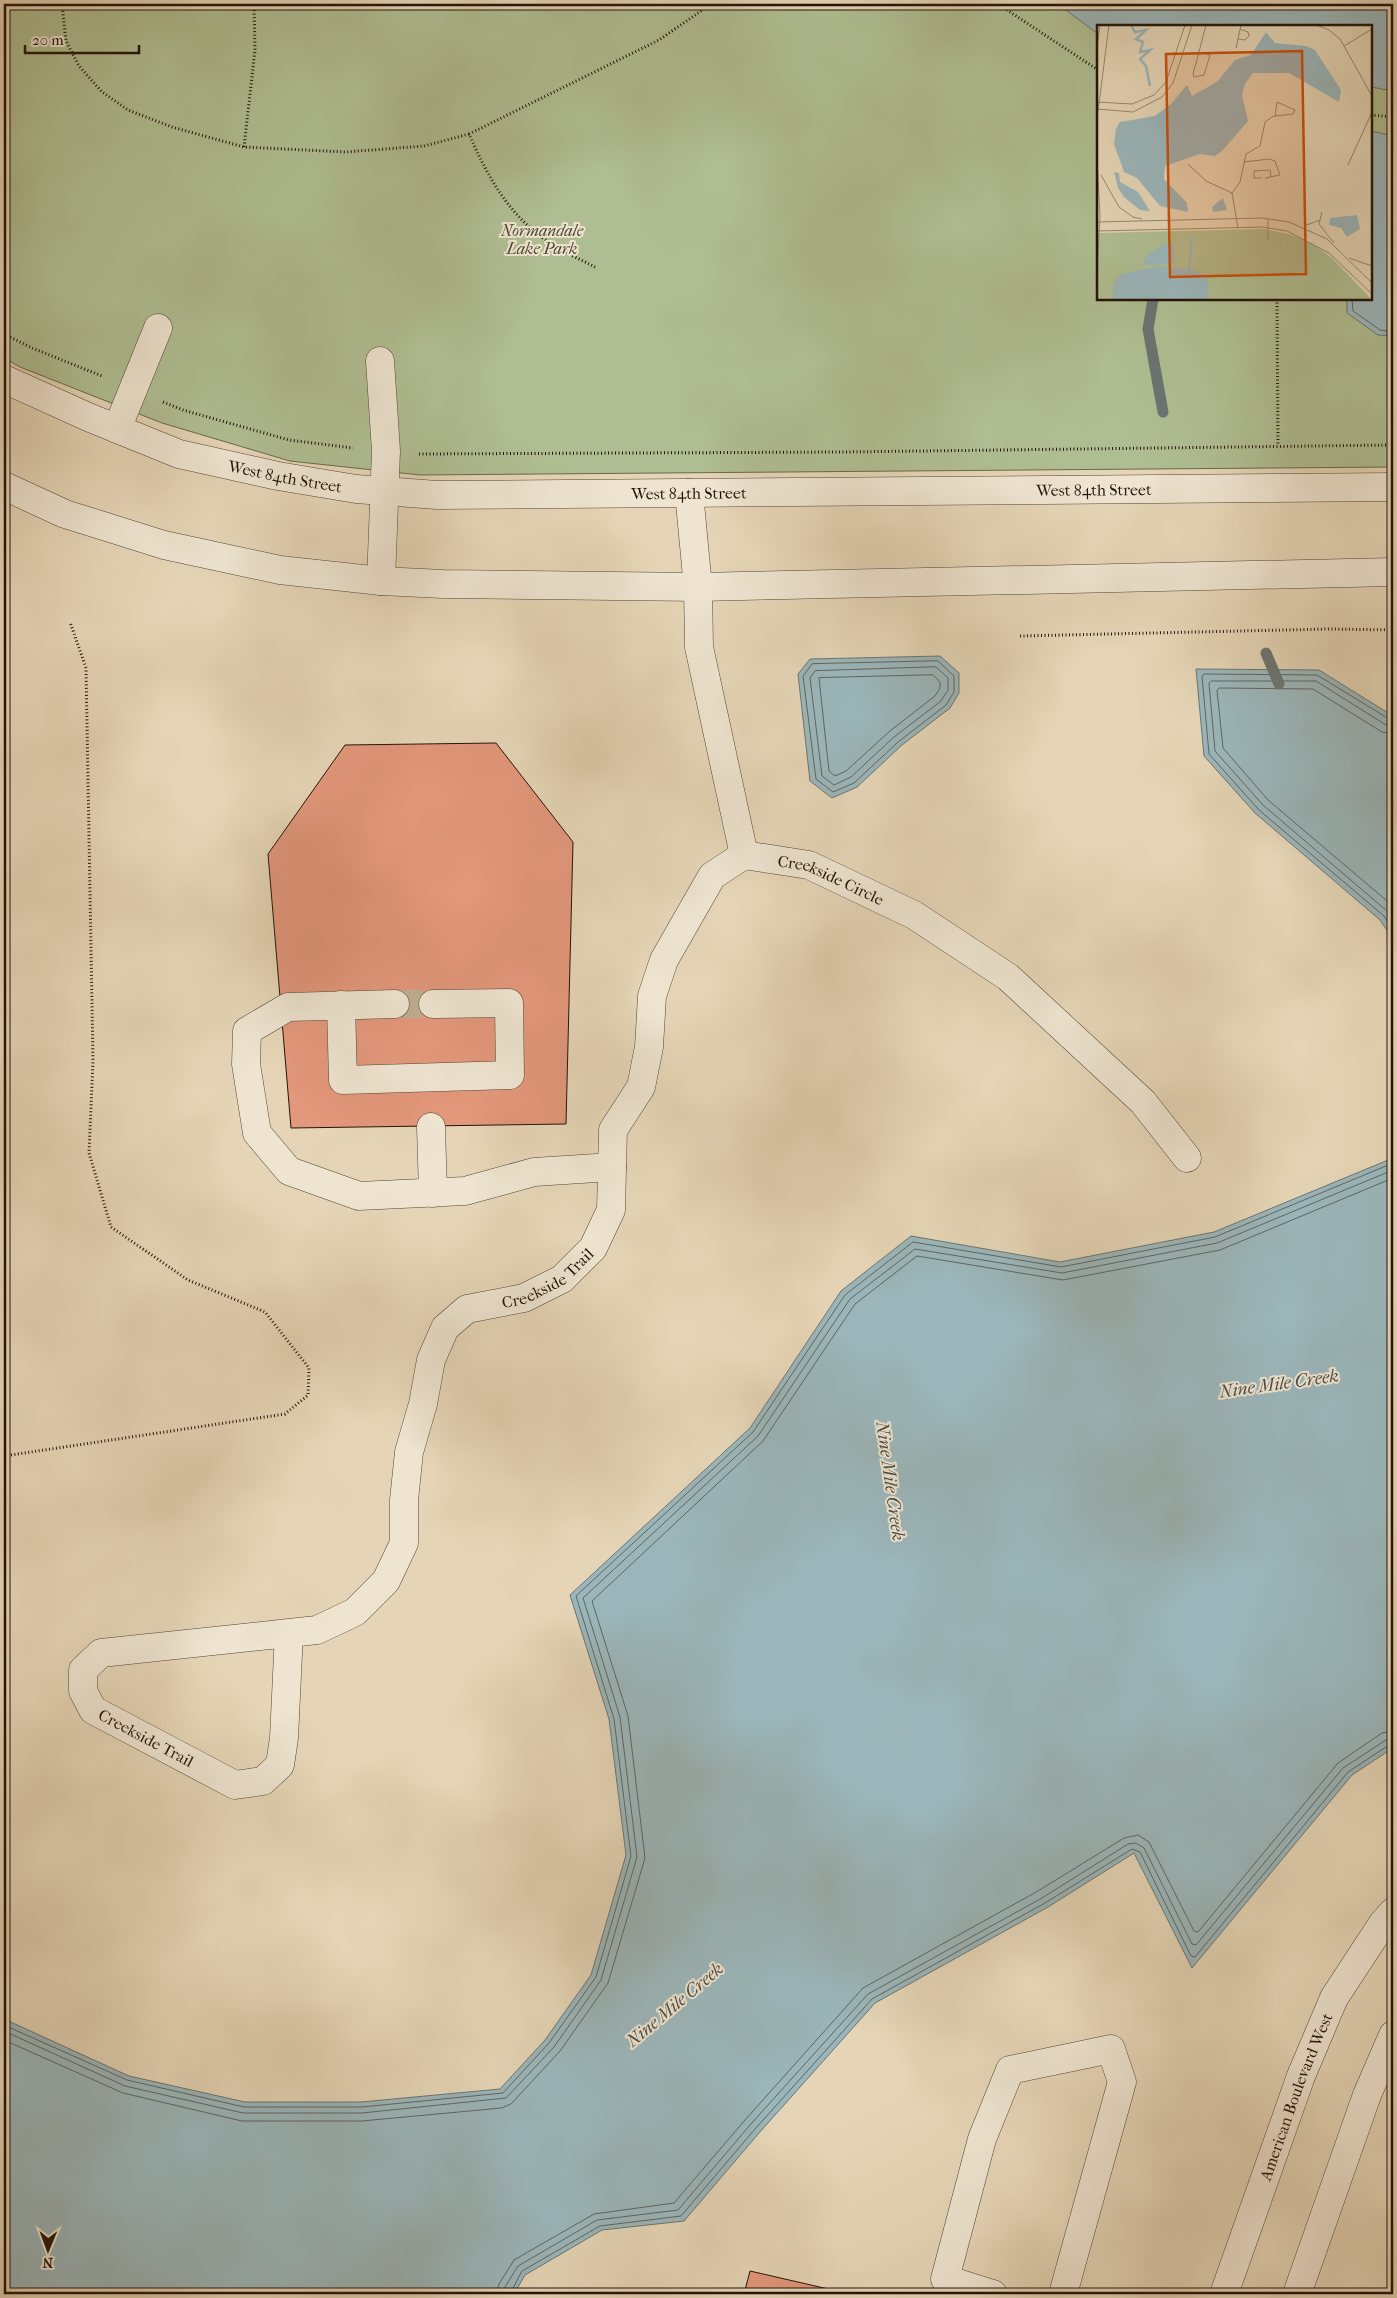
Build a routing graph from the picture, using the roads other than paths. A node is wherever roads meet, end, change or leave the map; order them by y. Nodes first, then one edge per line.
1 (158, 328) dead end
2 (380, 361) dead end
3 (4, 380) edge
4 (117, 429) junction
5 (4, 486) edge
6 (1393, 487) edge
7 (385, 491) junction
8 (689, 493) junction
9 (40, 503) junction
10 (4, 504) edge
11 (1393, 572) edge
12 (381, 581) junction
13 (698, 587) junction
14 (744, 855) junction
15 (395, 1004) tunnel mouth
16 (433, 1004) tunnel mouth
17 (340, 1005) junction
18 (431, 1126) dead end
19 (1187, 1158) dead end
20 (612, 1167) junction
21 (433, 1193) junction
22 (289, 1633) junction
23 (1393, 1912) edge
24 (1393, 2035) edge
25 (993, 2294) edge
26 (1063, 2294) edge
27 (1224, 2294) edge
28 (1297, 2294) edge

1 - 4 street
2 - 7 street
3 - 4 street, West 84th Street
4 - 7 street, West 84th Street
5 - 9 street
6 - 8 street, West 84th Street
7 - 8 street, West 84th Street
7 - 12 street
8 - 13 street
9 - 10 street
9 - 12 street
11 - 13 street
12 - 13 street
13 - 14 street
14 - 19 street, Creekside Circle
14 - 20 street, Creekside Trail
15 - 17 street
16 - 17 street
17 - 21 street
18 - 21 street
20 - 21 street
20 - 22 street, Creekside Trail
22 - 22 street, Creekside Trail
23 - 27 street, American Boulevard West
24 - 28 street
25 - 26 street

